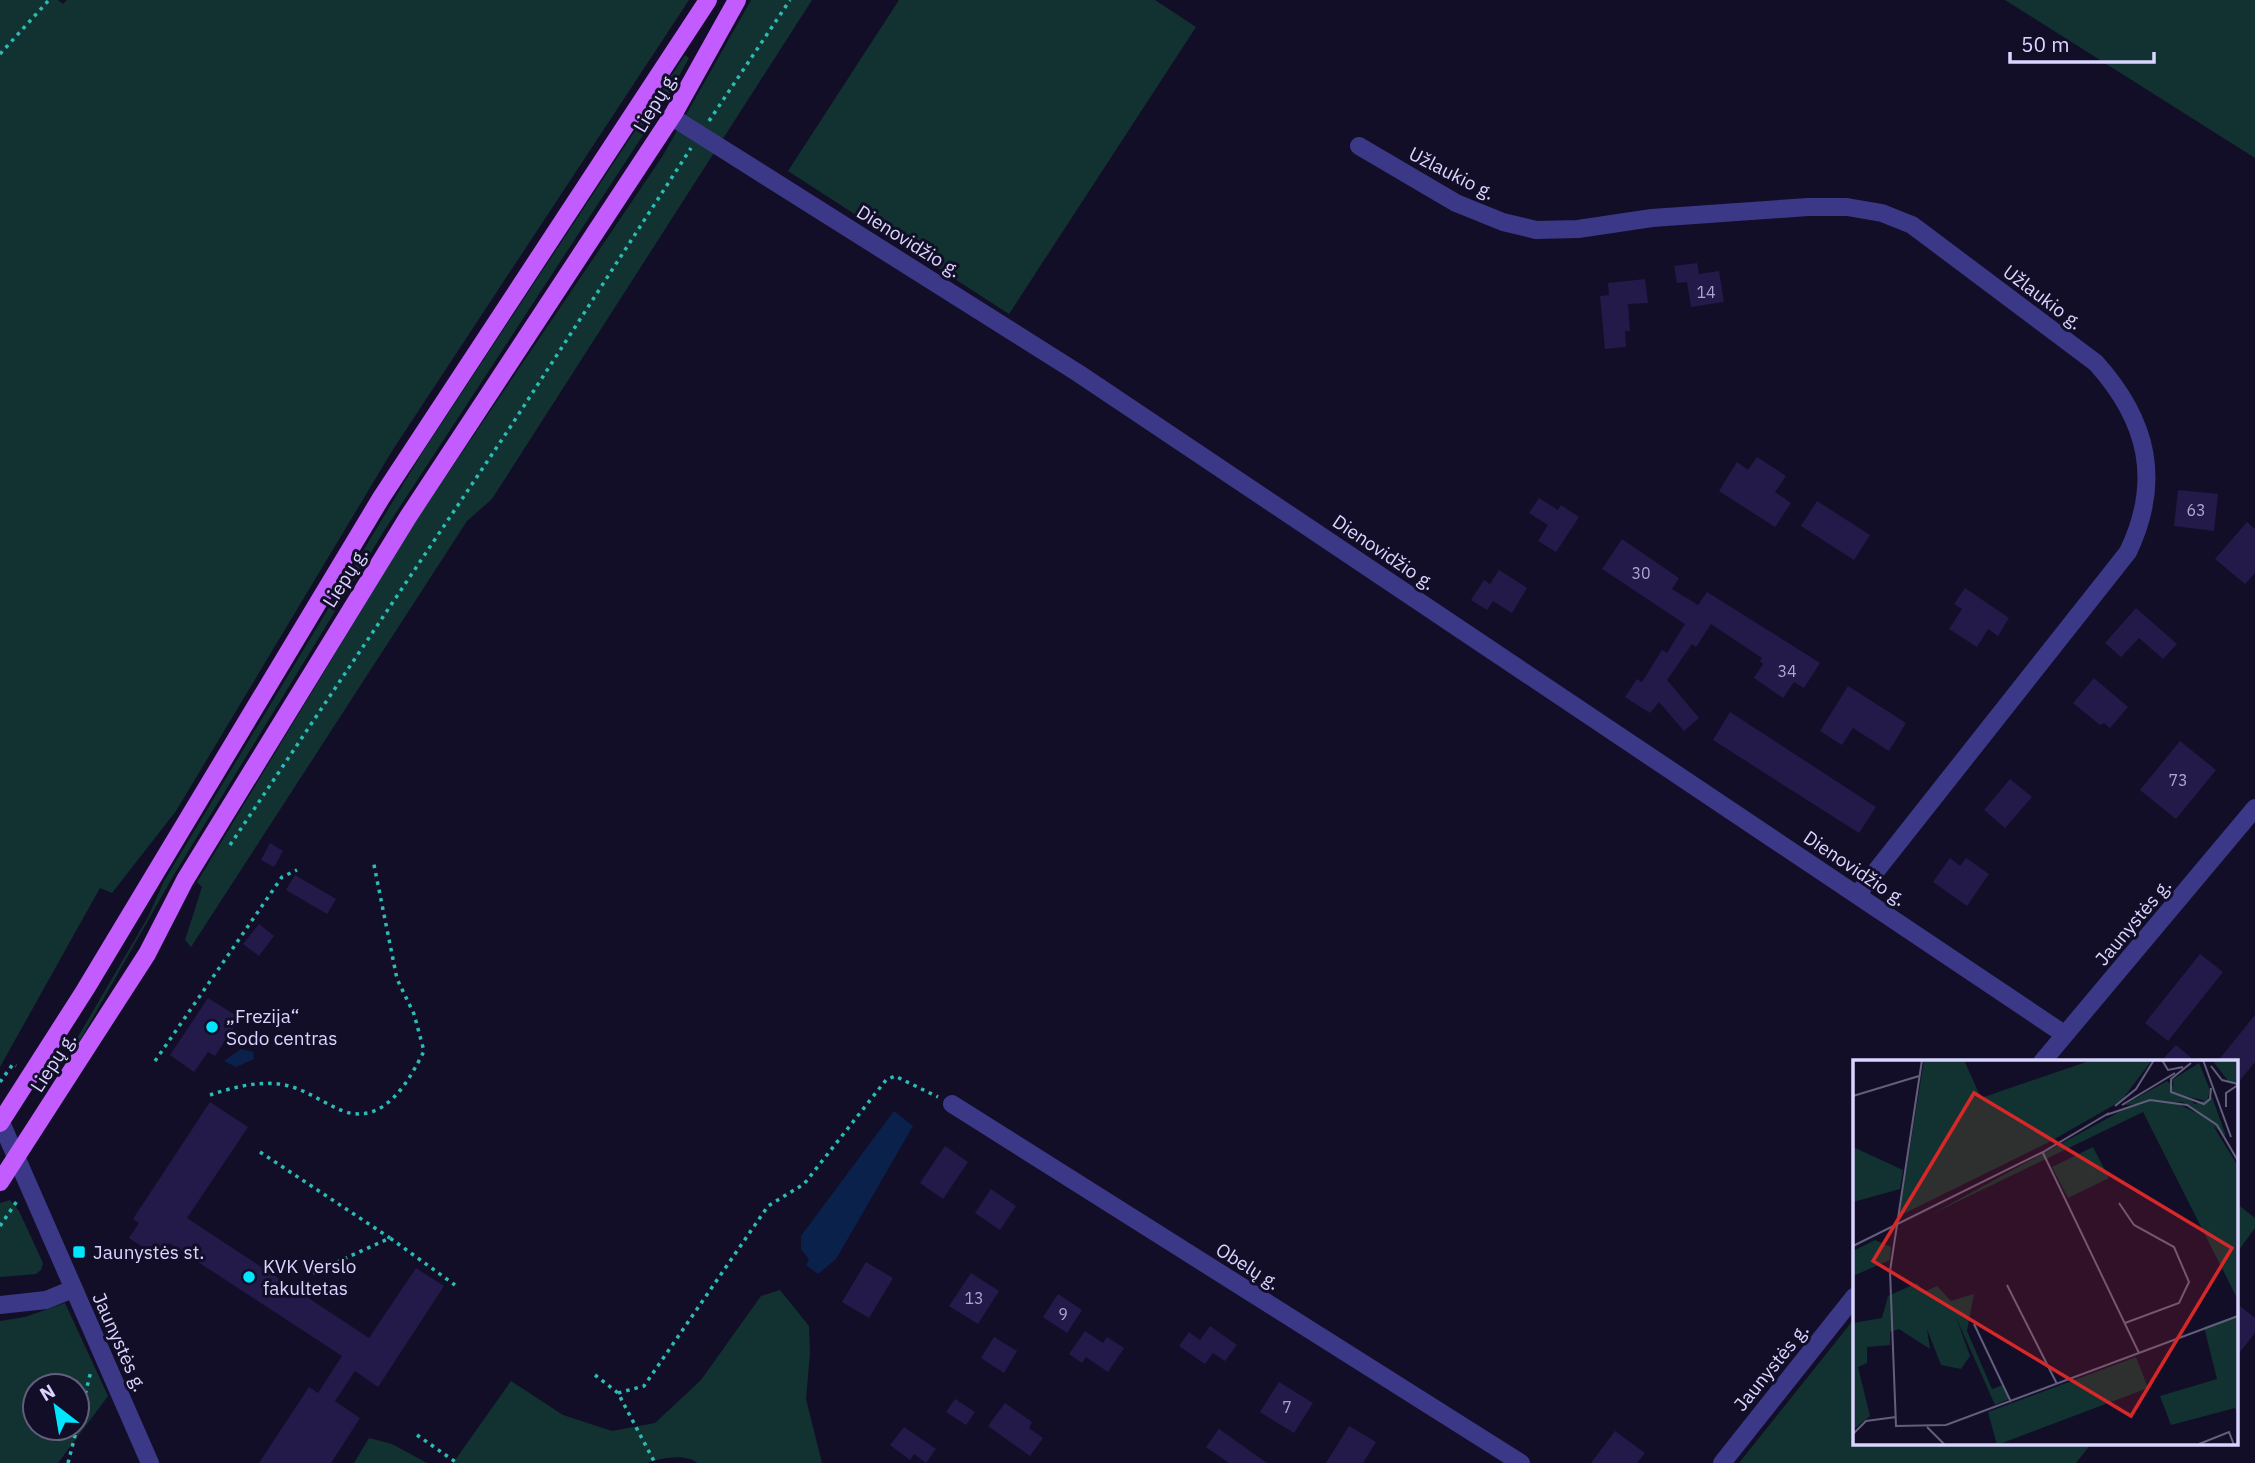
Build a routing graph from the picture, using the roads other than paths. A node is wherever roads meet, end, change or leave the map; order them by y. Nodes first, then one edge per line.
1 (708, 0) edge
2 (737, 0) edge
3 (672, 117) junction
4 (1359, 146) dead end
5 (2255, 808) edge
6 (1857, 895) junction
7 (2064, 1034) junction
8 (2044, 1060) edge
9 (952, 1104) road end
10 (0, 1122) edge
11 (17, 1157) junction
12 (0, 1182) edge
13 (73, 1289) junction
14 (1853, 1298) edge
15 (0, 1305) edge
16 (150, 1463) edge
17 (1521, 1463) edge
18 (1721, 1463) edge

1 - 10 main road, Liepų g.
2 - 3 main road, Liepų g.
3 - 6 street, Dienovidžio g.
3 - 11 main road, Liepų g.
4 - 6 street, Užlaukio g.
5 - 7 street, Jaunystės g.
6 - 7 street, Dienovidžio g.
7 - 8 street, Jaunystės g.
9 - 17 street, Obelų g.
10 - 11 street, Jaunystės g.
11 - 12 main road, Liepų g.
11 - 13 street, Jaunystės g.
13 - 15 street
13 - 16 street, Jaunystės g.
14 - 18 street, Jaunystės g.

